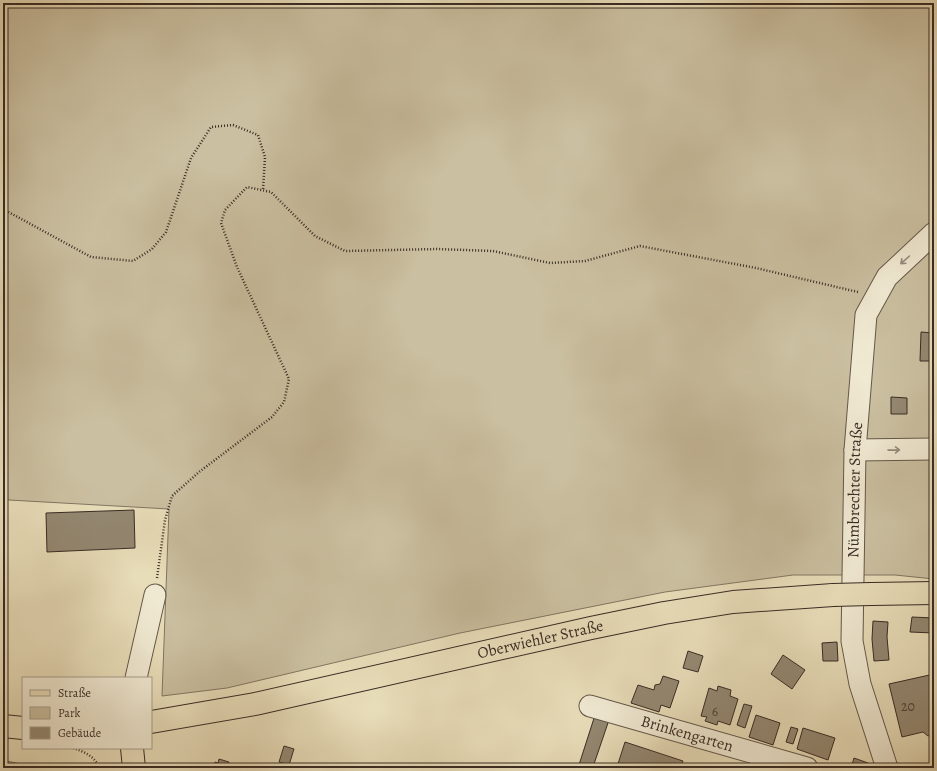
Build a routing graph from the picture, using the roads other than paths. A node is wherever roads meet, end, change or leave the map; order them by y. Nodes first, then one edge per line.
1 (934, 234) edge
2 (934, 449) edge
3 (855, 450) junction
4 (934, 593) edge
5 (154, 595) road end
6 (136, 677) edge
7 (590, 706) dead end
8 (152, 722) edge
9 (3, 726) edge
10 (22, 728) edge
11 (132, 749) edge
12 (134, 768) edge
13 (807, 768) edge
14 (886, 768) edge

1 -> 3 street, Nümbrechter Straße
3 -> 2 street
3 - 14 street, Nümbrechter Straße
4 - 8 main road, Oberwiehler Straße, bridge
5 - 6 street
7 - 13 street, Brinkengarten
9 - 10 main road
11 - 12 main road

